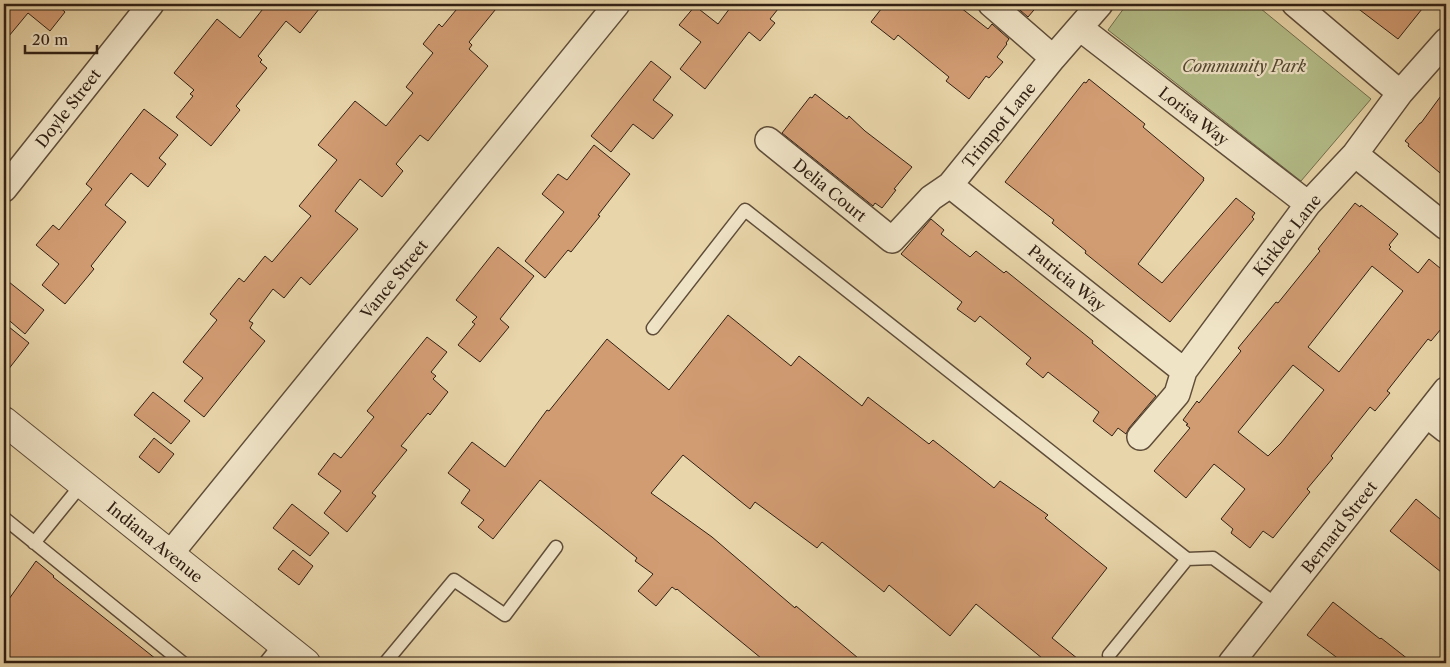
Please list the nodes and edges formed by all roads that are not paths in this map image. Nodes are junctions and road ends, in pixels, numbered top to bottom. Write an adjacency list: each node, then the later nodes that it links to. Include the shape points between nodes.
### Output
1 (151, 4): 13 (street, Doyle Street)
2 (617, 4): 27 (street, Vance Street)
3 (991, 4): 8 (street)
4 (1100, 4): 6 (street, Trimpot Lane)
5 (1295, 4): 9 (street)
6 (1080, 28): 8 (street, Trimpot Lane); 14 (street, Lorisa Way)
7 (1446, 41): 9 (street, Kirklee Lane)
8 (1053, 58): 12 (street, Trimpot Lane)
9 (1400, 93): 11 (street, Kirklee Lane)
10 (768, 140): 16 (street, Delia Court)
11 (1355, 154): 14 (street, Kirklee Lane); 15 (street)
12 (950, 184): 16 (street, Trimpot Lane, via 930,198); 18 (street, Patricia Way)
13 (4, 189)
14 (1308, 204): 18 (street, Kirklee Lane)
15 (1446, 227)
16 (892, 240)
17 (653, 328): 28 (lane, via 745,210)
18 (1184, 371): 22 (street, Kirklee Lane, via 1177,394)
19 (1446, 390): 21 (street, Bernard Street)
20 (4, 420): 23 (street, Indiana Avenue)
21 (1437, 422): 29 (street, Bernard Street)
22 (1140, 437)
23 (82, 484): 25 (lane); 27 (street, Indiana Avenue)
24 (4, 518): 25 (lane)
25 (34, 543): 32 (lane)
26 (556, 547): 34 (lane, via 505,616 454,580)
27 (170, 554): 30 (street, Indiana Avenue)
28 (1187, 559): 29 (lane, via 1213,558); 31 (lane)
29 (1277, 606): 35 (street, Bernard Street)
30 (273, 653): 33 (street, Indiana Avenue)
31 (1110, 655)
32 (182, 663)
33 (306, 663)
34 (385, 663)
35 (1233, 663)

